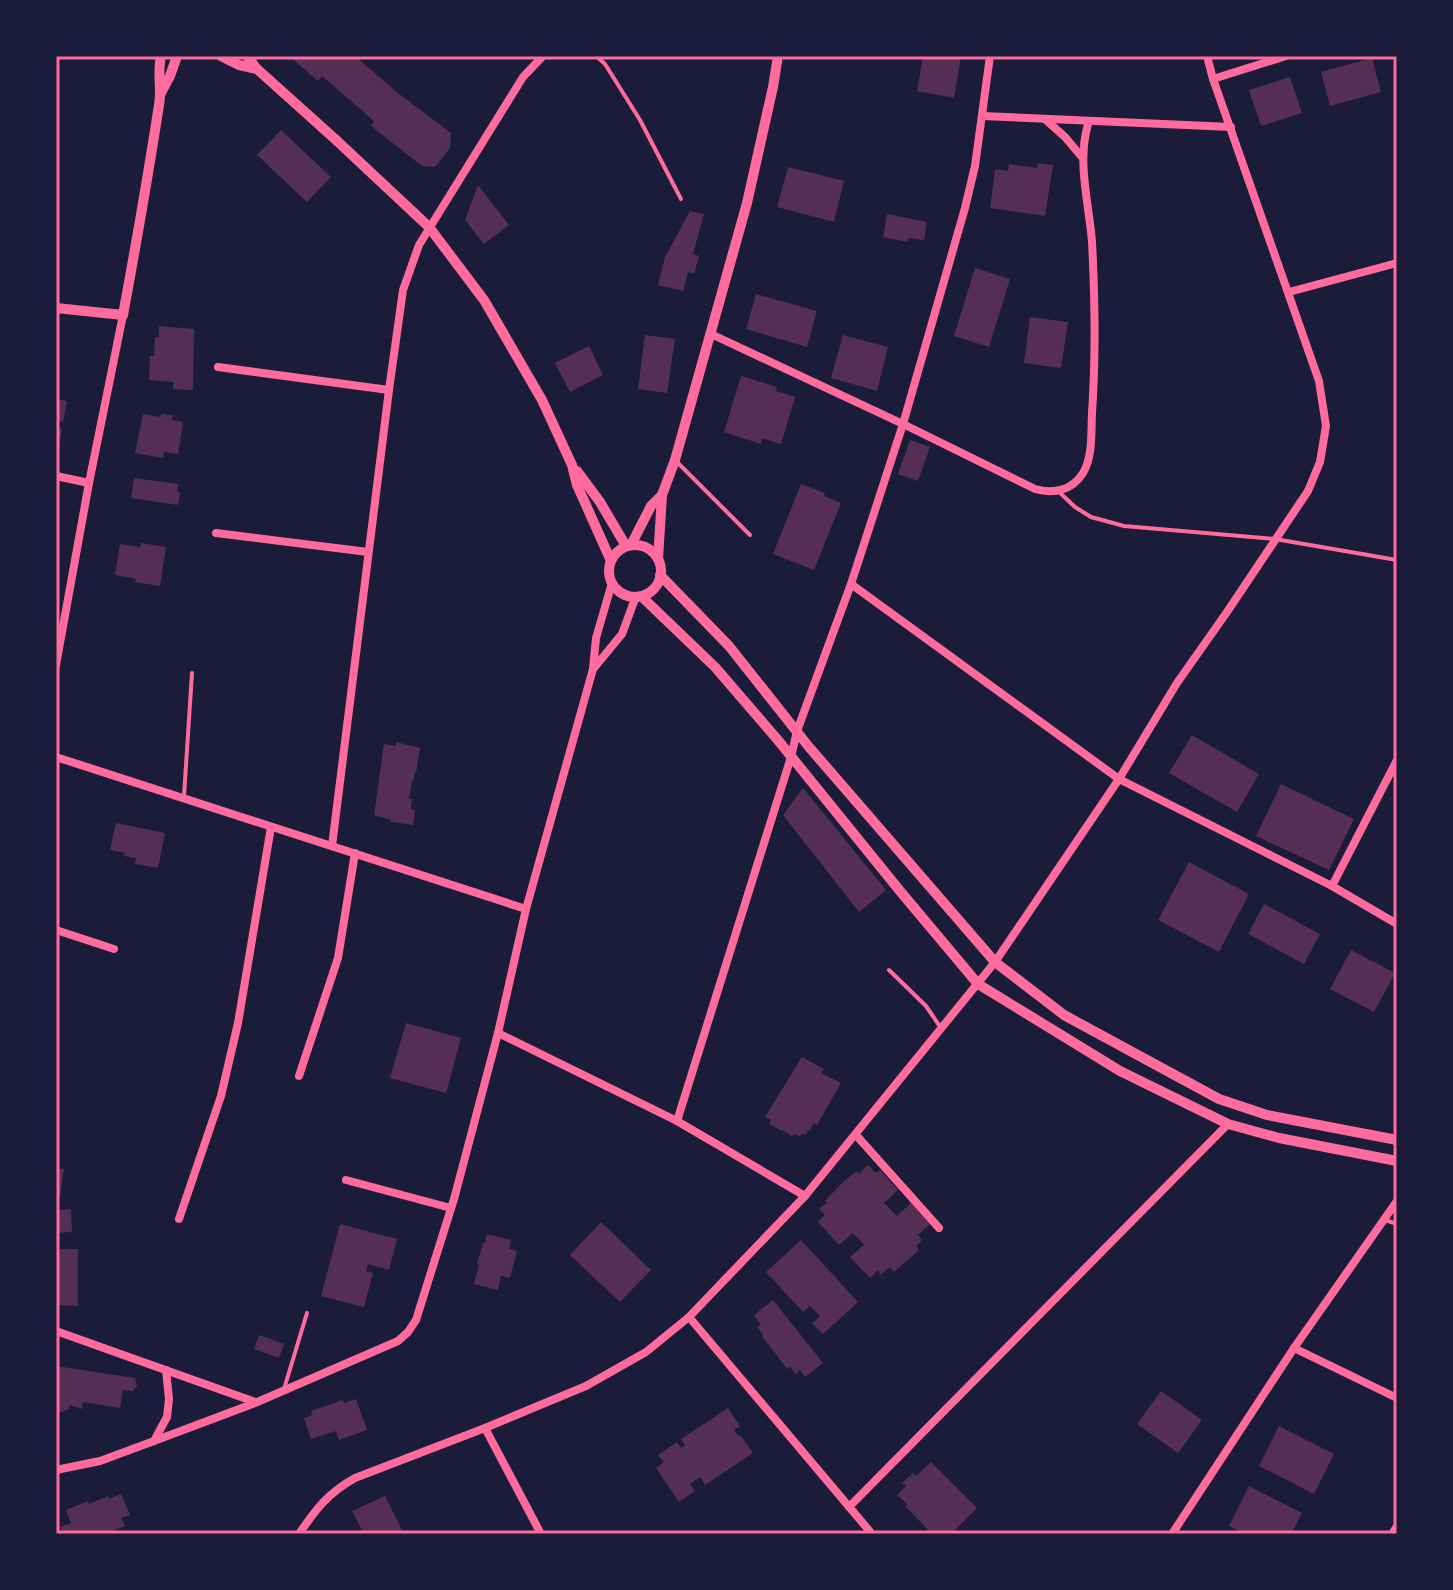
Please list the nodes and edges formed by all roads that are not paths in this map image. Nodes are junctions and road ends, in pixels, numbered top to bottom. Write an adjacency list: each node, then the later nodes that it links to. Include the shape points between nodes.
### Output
1 (161, 56): 13 (street)
2 (177, 56): 13 (street)
3 (221, 56): 11 (street)
4 (247, 56): 11 (street)
5 (543, 56): 20 (street, via 523,77)
6 (596, 56): 19 (lane, via 640,120)
7 (778, 56): 25 (street, via 747,203)
8 (990, 56): 14 (street)
9 (1207, 56): 12 (street)
10 (1286, 56): 12 (street)
11 (257, 69): 20 (street)
12 (1213, 79): 17 (street)
13 (161, 93): 24 (street)
14 (982, 116): 15 (street); 28 (street, via 965,208)
15 (1044, 119): 16 (street); 18 (street)
16 (1089, 121): 17 (street); 18 (street)
17 (1231, 127): 22 (street)
18 (1082, 156): 33 (street, via 1094,277 1091,429 1083,474)
19 (681, 199)
20 (429, 227): 27 (street, via 403,290); 30 (street, via 514,349)
21 (1397, 263): 22 (street)
22 (1289, 292): 37 (street, via 1319,381 1326,426 1308,491)
23 (56, 308): 24 (street)
24 (123, 315): 32 (street)
25 (711, 334): 28 (street); 29 (street)
26 (218, 367): 27 (street)
27 (389, 390): 39 (street)
28 (903, 424): 33 (street, via 1035,489); 45 (street)
29 (675, 460): 34 (street); 36 (lane)
30 (572, 465): 38 (street); 42 (street)
31 (56, 476): 32 (street)
32 (89, 483): 47 (street)
33 (1058, 491): 37 (lane, via 1091,517 1124,526)
34 (662, 495): 38 (street); 40 (street)
35 (216, 533): 39 (street)
36 (750, 535)
37 (1275, 539): 41 (lane); 54 (street)
38 (628, 546): 40 (street, via 646,547); 42 (street)
39 (368, 552): 57 (street)
40 (658, 559): 43 (street)
41 (1397, 560)
42 (611, 561): 44 (street)
43 (660, 575): 46 (street, via 654,588); 50 (street, via 729,646)
44 (612, 583): 46 (street, via 618,591); 48 (street)
45 (851, 584): 50 (street); 54 (street)
46 (638, 596): 48 (street, via 622,634); 52 (street, via 715,667)
47 (56, 665)
48 (593, 669): 60 (street)
49 (192, 673): 55 (lane)
50 (797, 731): 52 (street); 64 (street)
51 (56, 757): 55 (street)
52 (791, 757): 66 (street); 70 (street)
53 (1397, 760): 59 (street)
54 (1119, 779): 59 (street); 64 (street)
55 (184, 799): 56 (street)
56 (271, 827): 57 (street); 79 (street, via 221,1096)
57 (332, 846): 58 (street)
58 (355, 853): 60 (street); 69 (street, via 338,958)
59 (1332, 886): 61 (street)
60 (526, 909): 68 (street)
61 (1397, 924)
62 (56, 930): 63 (street)
63 (114, 949)
64 (995, 962): 66 (street); 73 (street, via 1064,1015 1219,1099 1276,1117)
65 (889, 970): 67 (lane)
66 (978, 984): 67 (street); 71 (street, via 1120,1071)
67 (941, 1028): 72 (street)
68 (498, 1033): 70 (street); 78 (street)
69 (299, 1076)
70 (677, 1121): 76 (street)
71 (1228, 1124): 74 (street); 94 (street)
72 (856, 1135): 76 (street); 82 (street)
73 (1397, 1140)
74 (1397, 1161)
75 (346, 1180): 78 (street)
76 (805, 1196): 84 (street)
77 (1397, 1201): 80 (street)
78 (451, 1208): 88 (street, via 408,1332 384,1348)
79 (179, 1219)
80 (1385, 1220): 81 (lane); 86 (street)
81 (1397, 1224)
82 (939, 1228)
83 (307, 1313): 88 (lane)
84 (689, 1317): 91 (street, via 604,1377); 94 (street)
85 (56, 1331): 87 (street)
86 (1294, 1348): 89 (street); 99 (street)
87 (166, 1370): 90 (street); 92 (street, via 167,1417)
88 (284, 1389): 90 (street)
89 (1397, 1398)
90 (255, 1403): 92 (street)
91 (485, 1428): 96 (street, via 347,1482 319,1506); 97 (street)
92 (154, 1441): 93 (street)
93 (56, 1470)
94 (849, 1507): 98 (street)
95 (1397, 1526): 100 (street)
96 (301, 1533)
97 (541, 1534)
98 (872, 1534)
99 (1172, 1534)
100 (1392, 1534)

